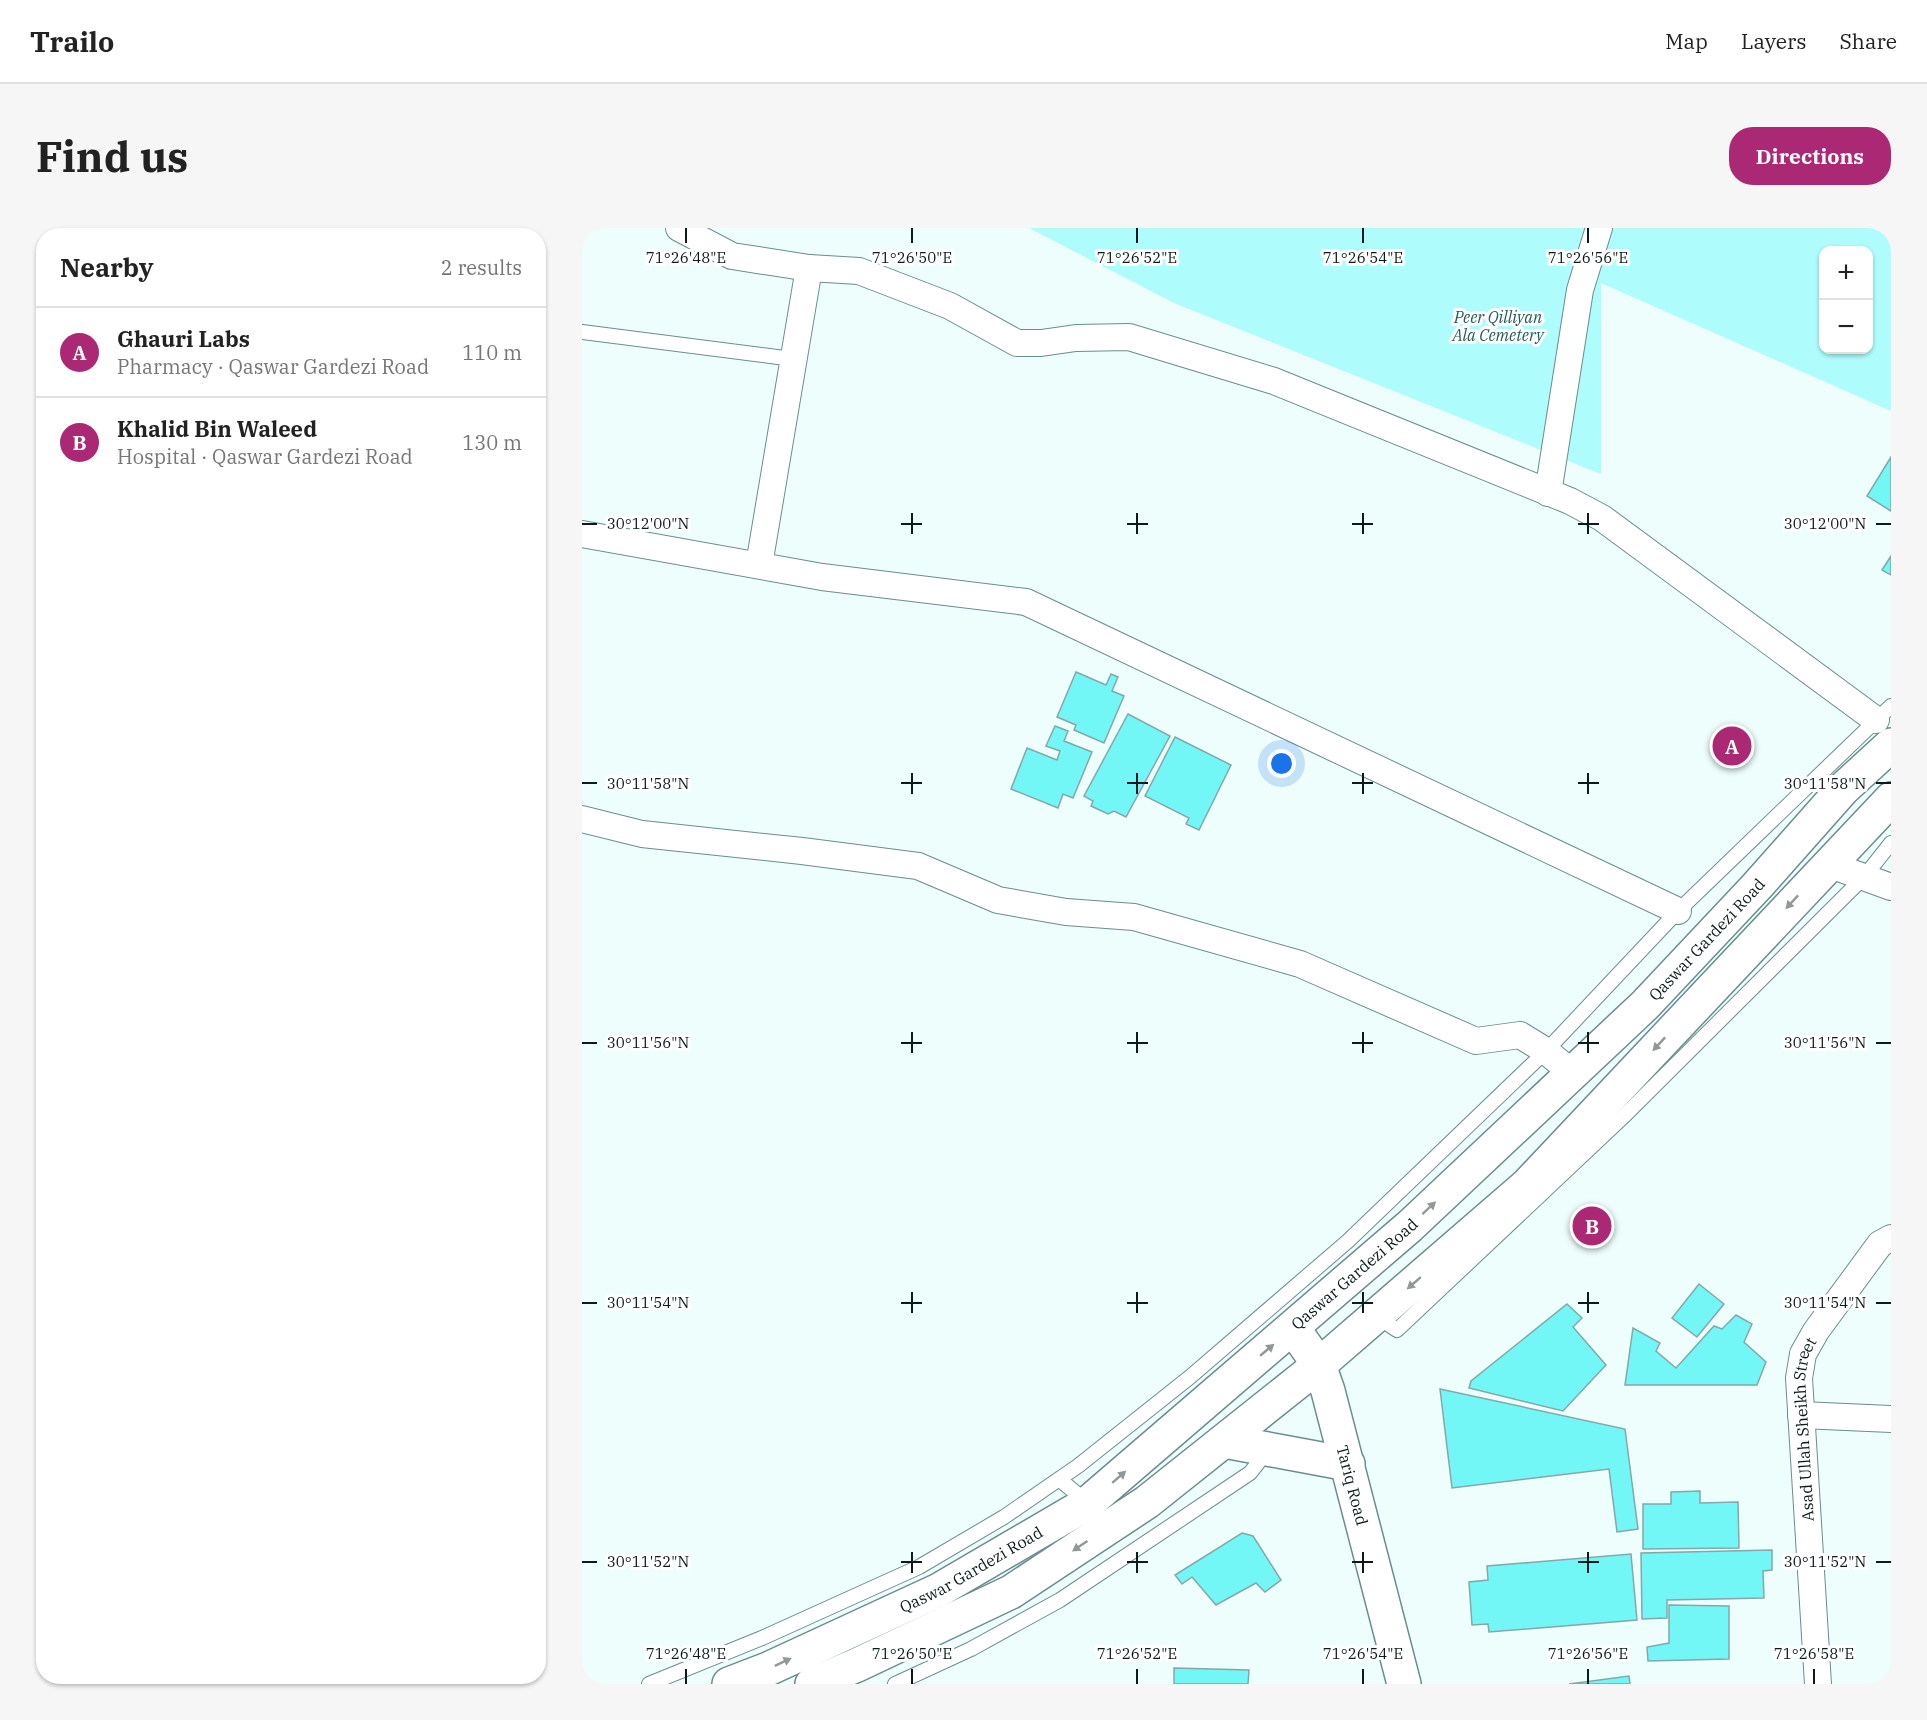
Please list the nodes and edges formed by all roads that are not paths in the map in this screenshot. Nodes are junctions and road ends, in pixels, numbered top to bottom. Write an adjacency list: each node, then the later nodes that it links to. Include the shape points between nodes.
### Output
1 (679, 228): 3 (street, via 732,256)
2 (1599, 228): 6 (street, via 1580,290)
3 (808, 268): 5 (street); 6 (street, via 859,272 950,306 1017,344 1129,337 1263,377)
4 (582, 332): 5 (lane)
5 (793, 359): 8 (street)
6 (1548, 492): 9 (street, via 1602,518)
7 (582, 534): 8 (street)
8 (759, 565): 16 (street, via 822,577 1026,602)
9 (1879, 733): 16 (lane); 18 (main road, Qaswar Gardezi Road, via 1843,789 1758,886 1645,1005)
10 (1891, 799): 13 (main road)
11 (582, 819): 17 (street, via 642,834 918,866 998,900 1066,912 1134,917 1300,964 1476,1041 1520,1035)
12 (1891, 843): 14 (lane)
13 (1828, 864): 14 (street); 20 (main road, one-way to 20, via 1527,1185)
14 (1864, 877): 15 (street); 20 (lane, via 1623,1117 1397,1330)
15 (1891, 887)
16 (1677, 911): 17 (lane)
17 (1546, 1051): 18 (street); 28 (lane, via 1348,1241 1191,1377)
18 (1572, 1073): 21 (main road, Qaswar Gardezi Road, one-way to 18, via 1410,1226)
19 (1891, 1238): 23 (street, Asad Ullah Sheikh Street, via 1880,1244 1815,1331 1803,1354 1799,1378)
20 (1376, 1316): 22 (main road)
21 (1293, 1328): 22 (main road, Tariq Road); 29 (main road, Qaswar Gardezi Road, one-way to 21)
22 (1319, 1365): 25 (main road); 27 (main road, Tariq Road)
23 (1801, 1415): 24 (street); 35 (street, Asad Ullah Sheikh Street)
24 (1891, 1419)
25 (1224, 1441): 26 (main road); 32 (main road, one-way to 32, via 1148,1502 1011,1592)
26 (1260, 1448): 27 (main road); 33 (lane, via 1258,1463 1250,1473 1060,1600 971,1649)
27 (1348, 1464): 34 (main road, Tariq Road)
28 (1059, 1479): 29 (lane); 30 (lane, via 919,1567)
29 (1088, 1503): 31 (main road, Qaswar Gardezi Road, one-way to 29, via 939,1590)
30 (649, 1684)
31 (729, 1684)
32 (812, 1684)
33 (896, 1684)
34 (1404, 1684)
35 (1818, 1684)

